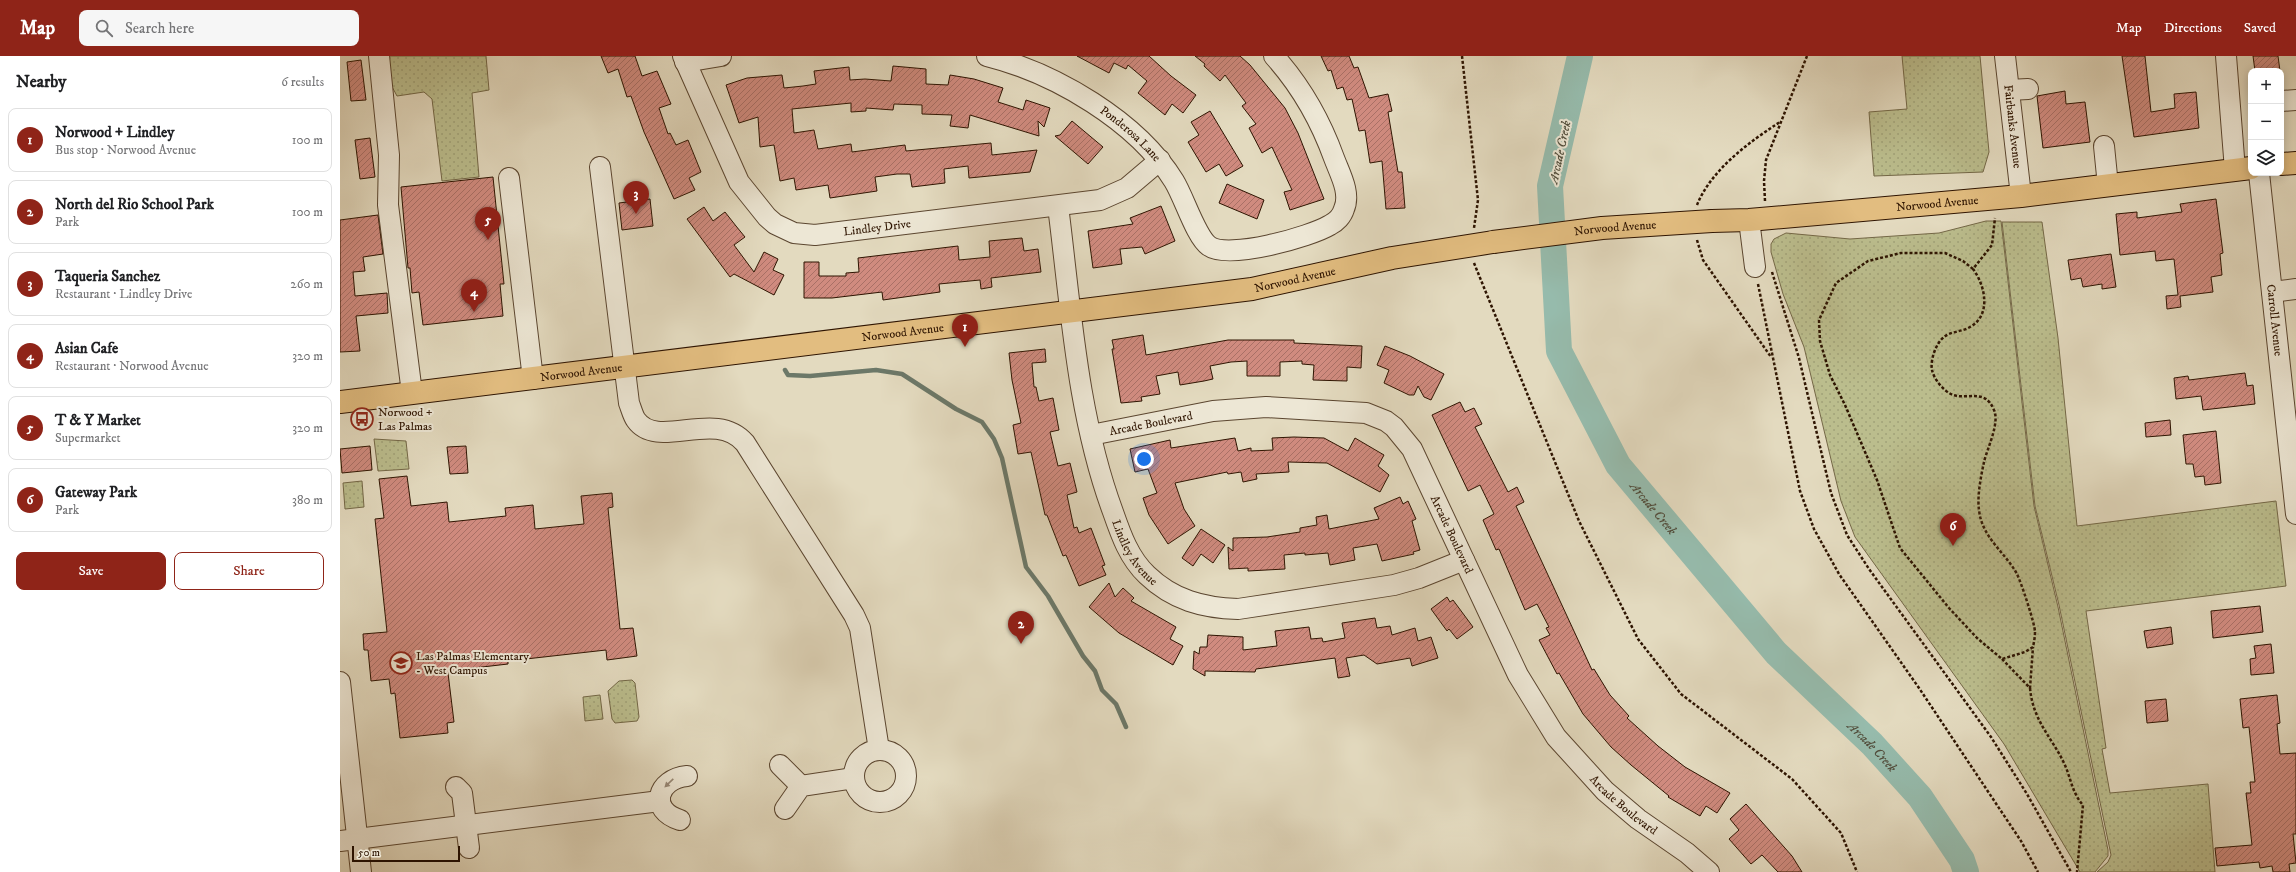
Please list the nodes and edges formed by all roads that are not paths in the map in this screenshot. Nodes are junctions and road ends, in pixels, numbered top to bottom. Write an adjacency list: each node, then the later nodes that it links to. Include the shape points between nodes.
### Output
1 (379, 56): 28 (street, via 389,156 388,205)
2 (721, 56): 7 (street)
3 (987, 56): 11 (street, Ponderosa Lane, via 1040,75 1094,104 1128,128)
4 (1274, 56): 11 (street, Ponderosa Lane, via 1302,95 1332,153 1346,190 1345,206 1341,216 1325,228 1266,246 1232,252 1219,251 1202,240 1185,199)
5 (2005, 56): 19 (street, Fairbanks Avenue, via 2018,90)
6 (2226, 56): 15 (street)
7 (684, 59): 20 (street, Lindley Drive, via 739,182 768,217 794,233 815,235)
8 (2296, 100): 9 (street)
9 (2284, 101)
10 (2104, 146): 18 (street)
11 (1160, 160): 20 (street, Lindley Drive, via 1119,193 1100,200)
12 (2296, 162): 13 (main road)
13 (2284, 164)
14 (600, 167): 26 (street)
15 (2243, 169): 18 (main road, Norwood Avenue)
16 (2259, 176): 24 (street, Carroll Avenue)
17 (509, 178): 27 (street)
18 (2108, 186): 19 (main road, Norwood Avenue)
19 (2021, 196): 21 (main road, Norwood Avenue)
20 (1058, 206): 25 (street, Lindley Avenue)
21 (1758, 219): 22 (street); 25 (main road, Norwood Avenue, bridge, via 1602,228 1483,243 1392,258 1252,289)
22 (1763, 266)
23 (2296, 289): 24 (street)
24 (2272, 292): 31 (street, Carroll Avenue)
25 (1071, 313): 26 (main road, Norwood Avenue); 30 (street, Lindley Avenue)
26 (625, 367): 27 (main road, Norwood Avenue); 34 (street, via 629,403 636,421 650,431 720,428 737,434 745,443 860,628)
27 (533, 379): 28 (main road, Norwood Avenue)
28 (412, 393): 29 (main road, Norwood Avenue)
29 (340, 402)
30 (1091, 435): 32 (street, Arcade Boulevard, via 1239,408 1356,412 1376,416 1394,427 1412,449); 32 (street, Lindley Avenue, via 1101,480 1123,541 1133,559 1161,588 1198,605 1238,609 1370,590 1419,578)
31 (2296, 514)
32 (1464, 560): 47 (street, Arcade Boulevard, via 1518,675 1556,737 1605,791 1638,819 1688,853)
33 (340, 682): 44 (street)
34 (879, 750): 37 (street, via 869,752 858,761); 37 (street, via 894,755 903,765 905,778 898,794 886,800 873,801 859,791)
35 (780, 765): 38 (street)
36 (687, 776): 40 (street, one-way to 40, via 671,780 662,790)
37 (854, 778): 38 (street)
38 (801, 786): 41 (street)
39 (456, 787): 43 (street, via 462,793)
40 (660, 801): 42 (street, via 662,810 669,817); 43 (street)
41 (785, 809)
42 (680, 820)
43 (465, 825): 44 (street); 45 (street)
44 (349, 840): 46 (street)
45 (469, 848)
46 (361, 872)
47 (1709, 872)

